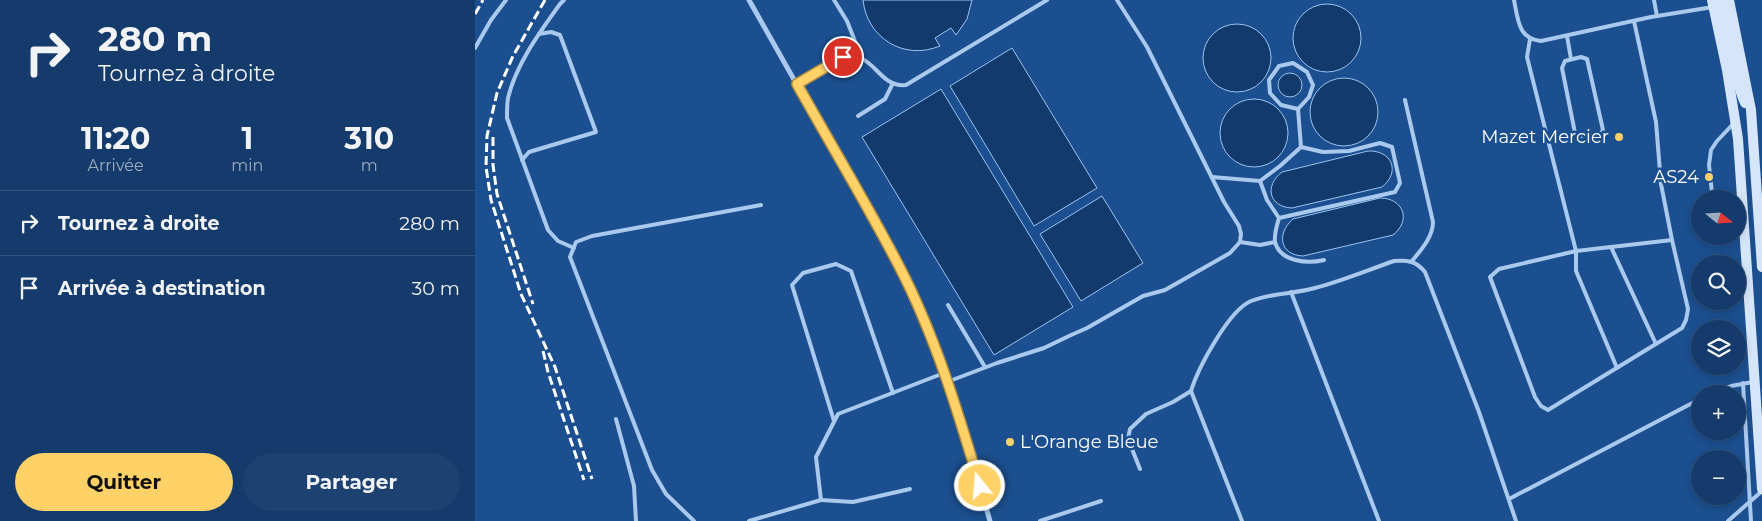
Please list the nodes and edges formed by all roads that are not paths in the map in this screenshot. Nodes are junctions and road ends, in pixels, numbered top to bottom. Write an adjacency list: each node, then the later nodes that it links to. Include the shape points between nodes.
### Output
1 (506, 0): 15 (lane)
2 (564, 0): 12 (lane)
3 (749, 0): 18 (street)
4 (834, 0): 16 (lane, via 847,21)
5 (1046, 0): 19 (lane, via 906,85)
6 (1117, 0): 26 (lane, via 1147,47)
7 (1514, 0): 14 (lane, via 1523,34)
8 (1655, 0): 10 (lane)
9 (1720, 2): 10 (lane); 23 (main road); 41 (main road, via 1740,90 1752,117)
10 (1657, 16): 11 (lane)
11 (1634, 21): 13 (lane); 32 (lane, via 1655,122 1661,184)
12 (539, 34): 25 (lane, via 508,98 507,118); 25 (lane, via 551,32 560,35 596,132 529,152)
13 (1567, 36): 14 (lane, via 1541,41); 17 (lane)
14 (1530, 39): 38 (lane, via 1527,57)
15 (475, 48)
16 (862, 59): 18 (lane, via 843,57); 19 (lane)
17 (1571, 59): 17 (lane, via 1587,59 1603,130 1601,133 1581,136 1575,133 1562,68 1565,61)
18 (797, 84): 47 (street, via 899,267)
19 (892, 84): 22 (lane, via 885,99)
20 (1405, 100): 40 (lane, via 1433,222 1425,246)
21 (1298, 109): 21 (lane, via 1309,97 1313,85 1307,72 1293,63 1279,66 1269,80 1269,93 1281,105); 24 (lane)
22 (858, 116)
23 (1736, 122): 28 (lane, via 1713,146 1709,158); 29 (main road)
24 (1301, 147): 27 (lane); 31 (lane, via 1323,152 1349,151 1380,143 1392,147 1400,183 1395,192)
25 (522, 160): 37 (lane, via 548,230 558,241)
26 (1212, 177): 27 (lane); 33 (lane, via 1239,226)
27 (1260, 181): 31 (lane)
28 (1711, 190)
29 (1742, 190)
30 (761, 205): 37 (lane, via 592,236 576,242)
31 (1279, 218): 34 (lane)
32 (1672, 240): 36 (lane); 44 (lane, via 1688,309 1687,320 1682,328)
33 (1239, 242): 34 (lane); 45 (lane, via 1230,253 1165,290 1143,296 1087,328 1043,348)
34 (1275, 242): 39 (lane, via 1292,259 1311,263)
35 (1746, 245): 48 (main road)
36 (1611, 247): 38 (lane); 44 (lane)
37 (574, 248): 65 (lane, via 570,257 652,470 667,494)
38 (1576, 251): 46 (lane, via 1576,271); 46 (lane, via 1499,269 1490,278 1541,406 1548,410)
39 (1324, 260)
40 (1412, 261): 42 (lane, via 1394,262 1314,288); 60 (lane, via 1425,272)
41 (1762, 267)
42 (1291, 292): 52 (lane, via 1251,301 1239,308 1203,362); 70 (lane)
43 (949, 305): 45 (lane)
44 (1656, 344): 46 (lane)
45 (985, 367): 49 (lane)
46 (1617, 368)
47 (943, 374): 49 (street); 53 (lane)
48 (1755, 381): 50 (lane); 59 (main road)
49 (947, 382): 67 (street)
50 (1743, 383): 51 (lane); 63 (lane)
51 (1735, 385)
52 (1191, 391): 57 (lane, via 1146,414 1130,429 1128,439); 69 (lane)
53 (893, 393): 56 (lane, via 837,414); 56 (lane, via 851,271 836,264 803,273 791,286)
54 (1691, 404): 60 (lane)
55 (616, 419): 64 (lane, via 634,486)
56 (834, 421): 61 (lane, via 816,457)
57 (1140, 469)
58 (910, 489): 61 (lane, via 853,502)
59 (1762, 490): 63 (lane)
60 (1509, 499): 71 (lane)
61 (821, 500): 66 (lane)
62 (1101, 500): 68 (lane)
63 (1750, 501): 72 (lane); 73 (lane)
64 (636, 521)
65 (694, 521)
66 (749, 521)
67 (990, 521)
68 (1040, 521)
69 (1242, 521)
70 (1379, 521)
71 (1516, 521)
72 (1728, 521)
73 (1751, 521)

